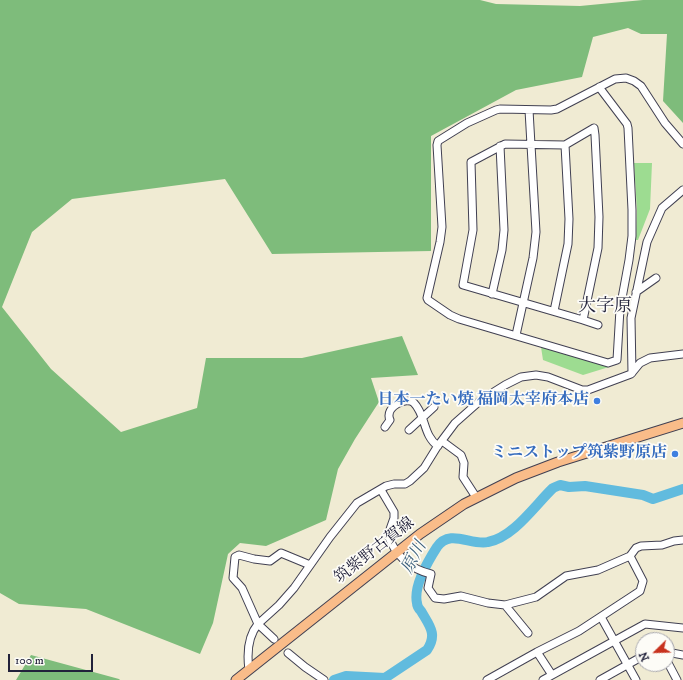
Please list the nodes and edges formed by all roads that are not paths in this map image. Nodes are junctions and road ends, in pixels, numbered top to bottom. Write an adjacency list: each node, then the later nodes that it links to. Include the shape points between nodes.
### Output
1 (599, 86): 2 (street, via 557,109); 4 (street, via 615,79 626,78 634,81 641,86 665,123); 15 (street, via 628,128 632,236 620,309 617,360 608,363)
2 (529, 110): 3 (street); 15 (street, via 496,110 438,141 442,228 427,298 459,319)
3 (532, 144): 5 (street); 6 (street); 11 (street, via 536,232)
4 (683, 144)
5 (565, 145): 12 (street, via 568,244); 13 (street, via 594,128 599,217 598,248)
6 (500, 146): 10 (street, via 504,230); 10 (street, via 471,162 473,230 463,285)
7 (683, 190): 9 (street, via 662,208 647,242)
8 (656, 278): 9 (street)
9 (636, 292): 17 (street, via 631,318)
10 (492, 294): 11 (street)
11 (523, 303): 12 (street); 15 (street)
12 (554, 311): 13 (street)
13 (583, 320): 14 (street)
14 (598, 325)
15 (516, 335)
16 (683, 354): 17 (street, via 650,358 640,363)
17 (632, 373): 23 (street, via 588,390 540,374 521,377 482,400 455,424)
18 (434, 407): 19 (street)
19 (423, 417): 21 (street, via 411,401 403,402 389,412 390,420); 22 (street); 23 (street, via 429,437 433,442)
20 (683, 423): 25 (main road, 筑紫野古賀線, via 558,462)
21 (385, 427)
22 (409, 430)
23 (440, 443): 24 (street, via 424,468 410,481 386,486); 25 (street, via 460,455 464,463 464,476)
24 (381, 490): 27 (street, via 394,512 388,535); 29 (street, via 357,504)
25 (476, 497): 27 (main road, 筑紫野古賀線)
26 (683, 540): 28 (street, via 662,546 641,546)
27 (398, 552): 30 (street, via 406,563 431,574 428,588 435,598 461,596); 41 (main road, 筑紫野古賀線)
28 (630, 556): 30 (street, via 598,570 566,576 536,597); 31 (street, via 643,581 640,591)
29 (310, 564): 32 (street, via 294,588); 32 (street, via 281,553 270,561 239,555 235,557 233,578 242,588)
30 (505, 605): 34 (street)
31 (601, 617): 36 (street); 37 (street)
32 (258, 624): 35 (street); 41 (street, via 251,637)
33 (683, 628): 36 (street, via 645,624)
34 (528, 633)
35 (274, 639)
36 (614, 641): 40 (street); 42 (street)
37 (537, 652): 42 (street); 45 (street)
38 (288, 653): 44 (street)
39 (635, 660): 40 (street)
40 (627, 664): 47 (street); 48 (street)
41 (249, 670): 43 (main road, 筑紫野古賀線)
42 (552, 675): 46 (street)
43 (236, 680)
44 (324, 680)
45 (487, 680)
46 (543, 680)
47 (600, 680)
48 (636, 680)

